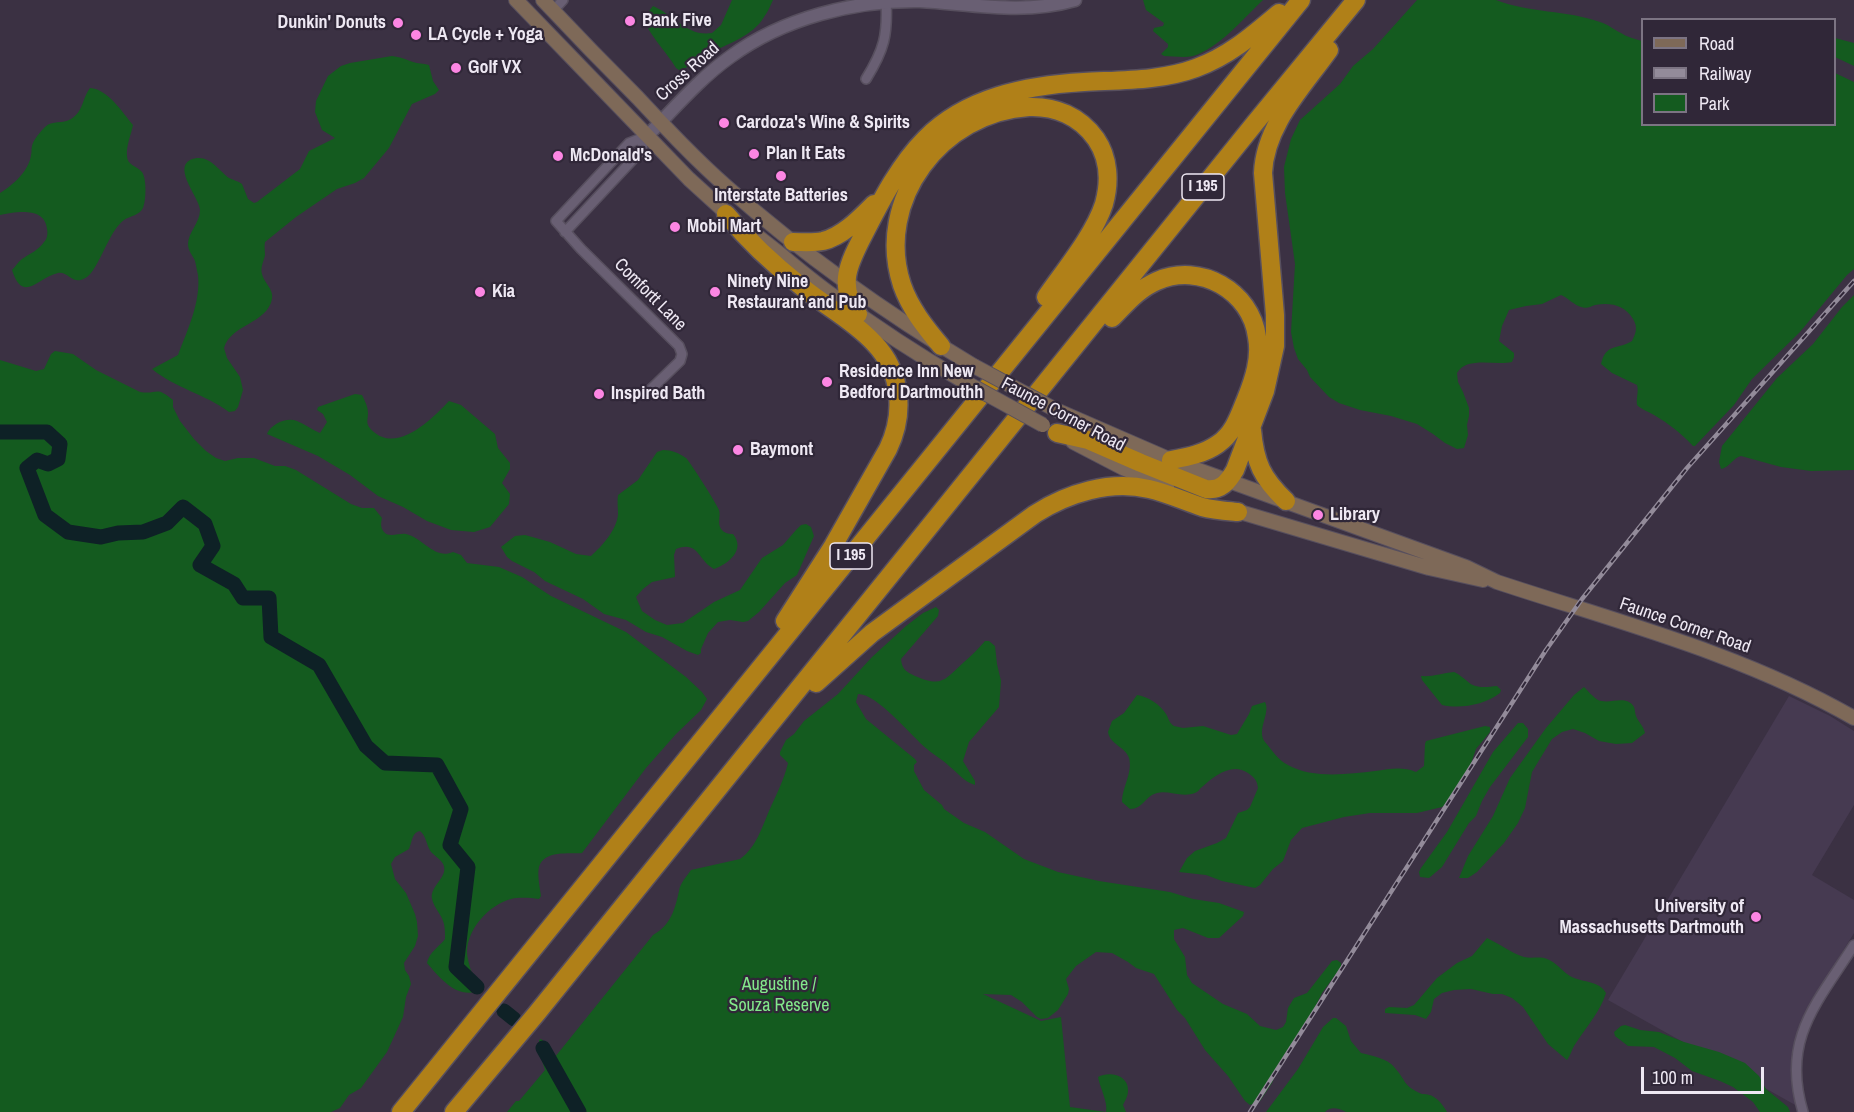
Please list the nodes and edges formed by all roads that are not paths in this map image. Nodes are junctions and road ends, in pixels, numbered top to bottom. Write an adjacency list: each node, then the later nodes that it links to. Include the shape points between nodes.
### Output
1 (516, 0): 13 (main road, Faunce Corner Road)
2 (543, 0): 10 (main road, Faunce Corner Road)
3 (563, 0): 10 (street)
4 (1073, 0): 9 (street, Cross Road, via 1007,9)
5 (1294, 0): 14 (highway, via 1240,45 1191,69 1153,78 1036,87 967,109 924,139)
6 (1301, 0): 21 (highway, I 195)
7 (1356, 0): 22 (highway, I 195)
8 (1364, 0): 24 (highway, via 1281,116 1266,152 1263,173 1275,346 1265,391)
9 (886, 1): 11 (street, via 883,46); 12 (street, Cross Road, via 810,17 756,41 721,64)
10 (553, 11): 12 (main road, Faunce Corner Road)
11 (866, 79)
12 (660, 122): 13 (street, Cross Road); 17 (main road, Faunce Corner Road, via 728,188)
13 (647, 136): 15 (main road, Faunce Corner Road); 16 (street, via 639,153); 16 (street, Comfortt Lane, via 629,143 556,221)
14 (888, 189): 17 (highway, via 855,223 832,238); 18 (highway, via 859,245)
15 (726, 214): 19 (main road, Faunce Corner Road); 33 (highway, via 778,268 876,344 893,372 899,399 893,439 833,546)
16 (564, 232): 23 (street, Comfortt Lane, via 681,350 678,364)
17 (794, 242): 18 (main road, Faunce Corner Road)
18 (846, 282): 19 (highway, via 847,295); 20 (main road, Faunce Corner Road)
19 (858, 314): 25 (main road, Faunce Corner Road, bridge, via 912,351)
20 (941, 346): 21 (highway, via 915,312 897,264 897,229 912,183 938,147 981,117 1022,108 1062,111 1084,125 1101,147 1108,175 1106,196 1091,231 1028,322); 26 (main road, Faunce Corner Road, bridge, via 1056,410)
21 (1003, 367): 33 (highway, I 195)
22 (1052, 375): 26 (highway, via 1151,284 1187,275 1203,277 1227,288 1247,308 1255,325 1258,356 1251,384 1238,419 1225,438 1202,452); 35 (highway, I 195)
23 (646, 394)
24 (1251, 428): 27 (highway); 28 (highway, via 1260,469)
25 (1050, 429): 27 (highway, via 1088,440 1206,489 1216,489); 29 (main road, Faunce Corner Road, via 1152,481)
26 (1171, 460): 27 (main road, Faunce Corner Road)
27 (1227, 482): 28 (main road, Faunce Corner Road)
28 (1286, 501): 30 (main road, Faunce Corner Road)
29 (1238, 512): 31 (main road, Faunce Corner Road); 35 (highway, via 1204,508 1130,486 1083,491 1053,503 872,633)
30 (1387, 538): 31 (main road); 32 (main road, Faunce Corner Road)
31 (1384, 555): 32 (main road, Faunce Corner Road)
32 (1497, 582): 34 (main road, Faunce Corner Road, via 1741,663)
33 (742, 692): 37 (highway, I 195)
34 (1854, 718)
35 (767, 729): 38 (highway, I 195)
36 (1854, 945): 39 (street, via 1814,1006 1801,1036 1796,1074)
37 (401, 1112)
38 (454, 1112)
39 (1803, 1112)

